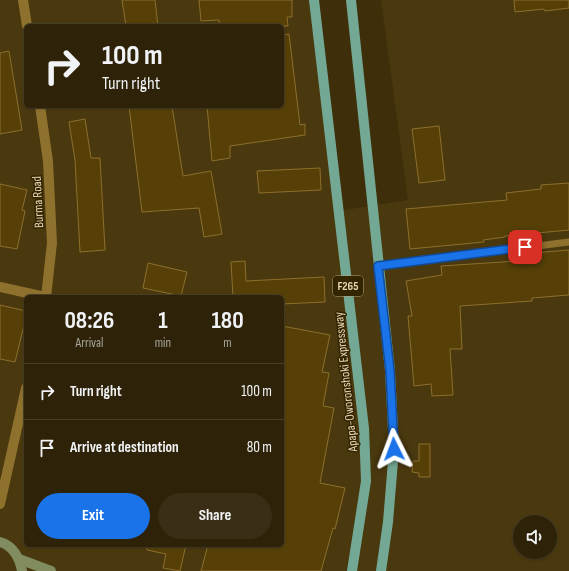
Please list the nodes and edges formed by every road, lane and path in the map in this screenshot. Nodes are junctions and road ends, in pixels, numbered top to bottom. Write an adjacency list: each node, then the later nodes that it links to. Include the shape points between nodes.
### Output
1 (23, 0): 4 (street)
2 (314, 0): 17 (main road, Apapa-Oworonshoki Expressway / F265, via 364,428 366,481)
3 (351, 0): 7 (main road, F265)
4 (27, 24)
5 (40, 108): 10 (street, Burma Road, via 48,161 52,243)
6 (569, 242): 7 (lane)
7 (378, 266): 18 (main road, F265, via 390,371 394,449)
8 (0, 287): 9 (street)
9 (37, 295)
10 (46, 295)
11 (24, 397): 12 (street)
12 (0, 504)
13 (0, 542): 14 (main road, via 13,550)
14 (19, 559): 15 (main road); 16 (main road)
15 (22, 571)
16 (51, 571)
17 (352, 571)
18 (381, 571)

